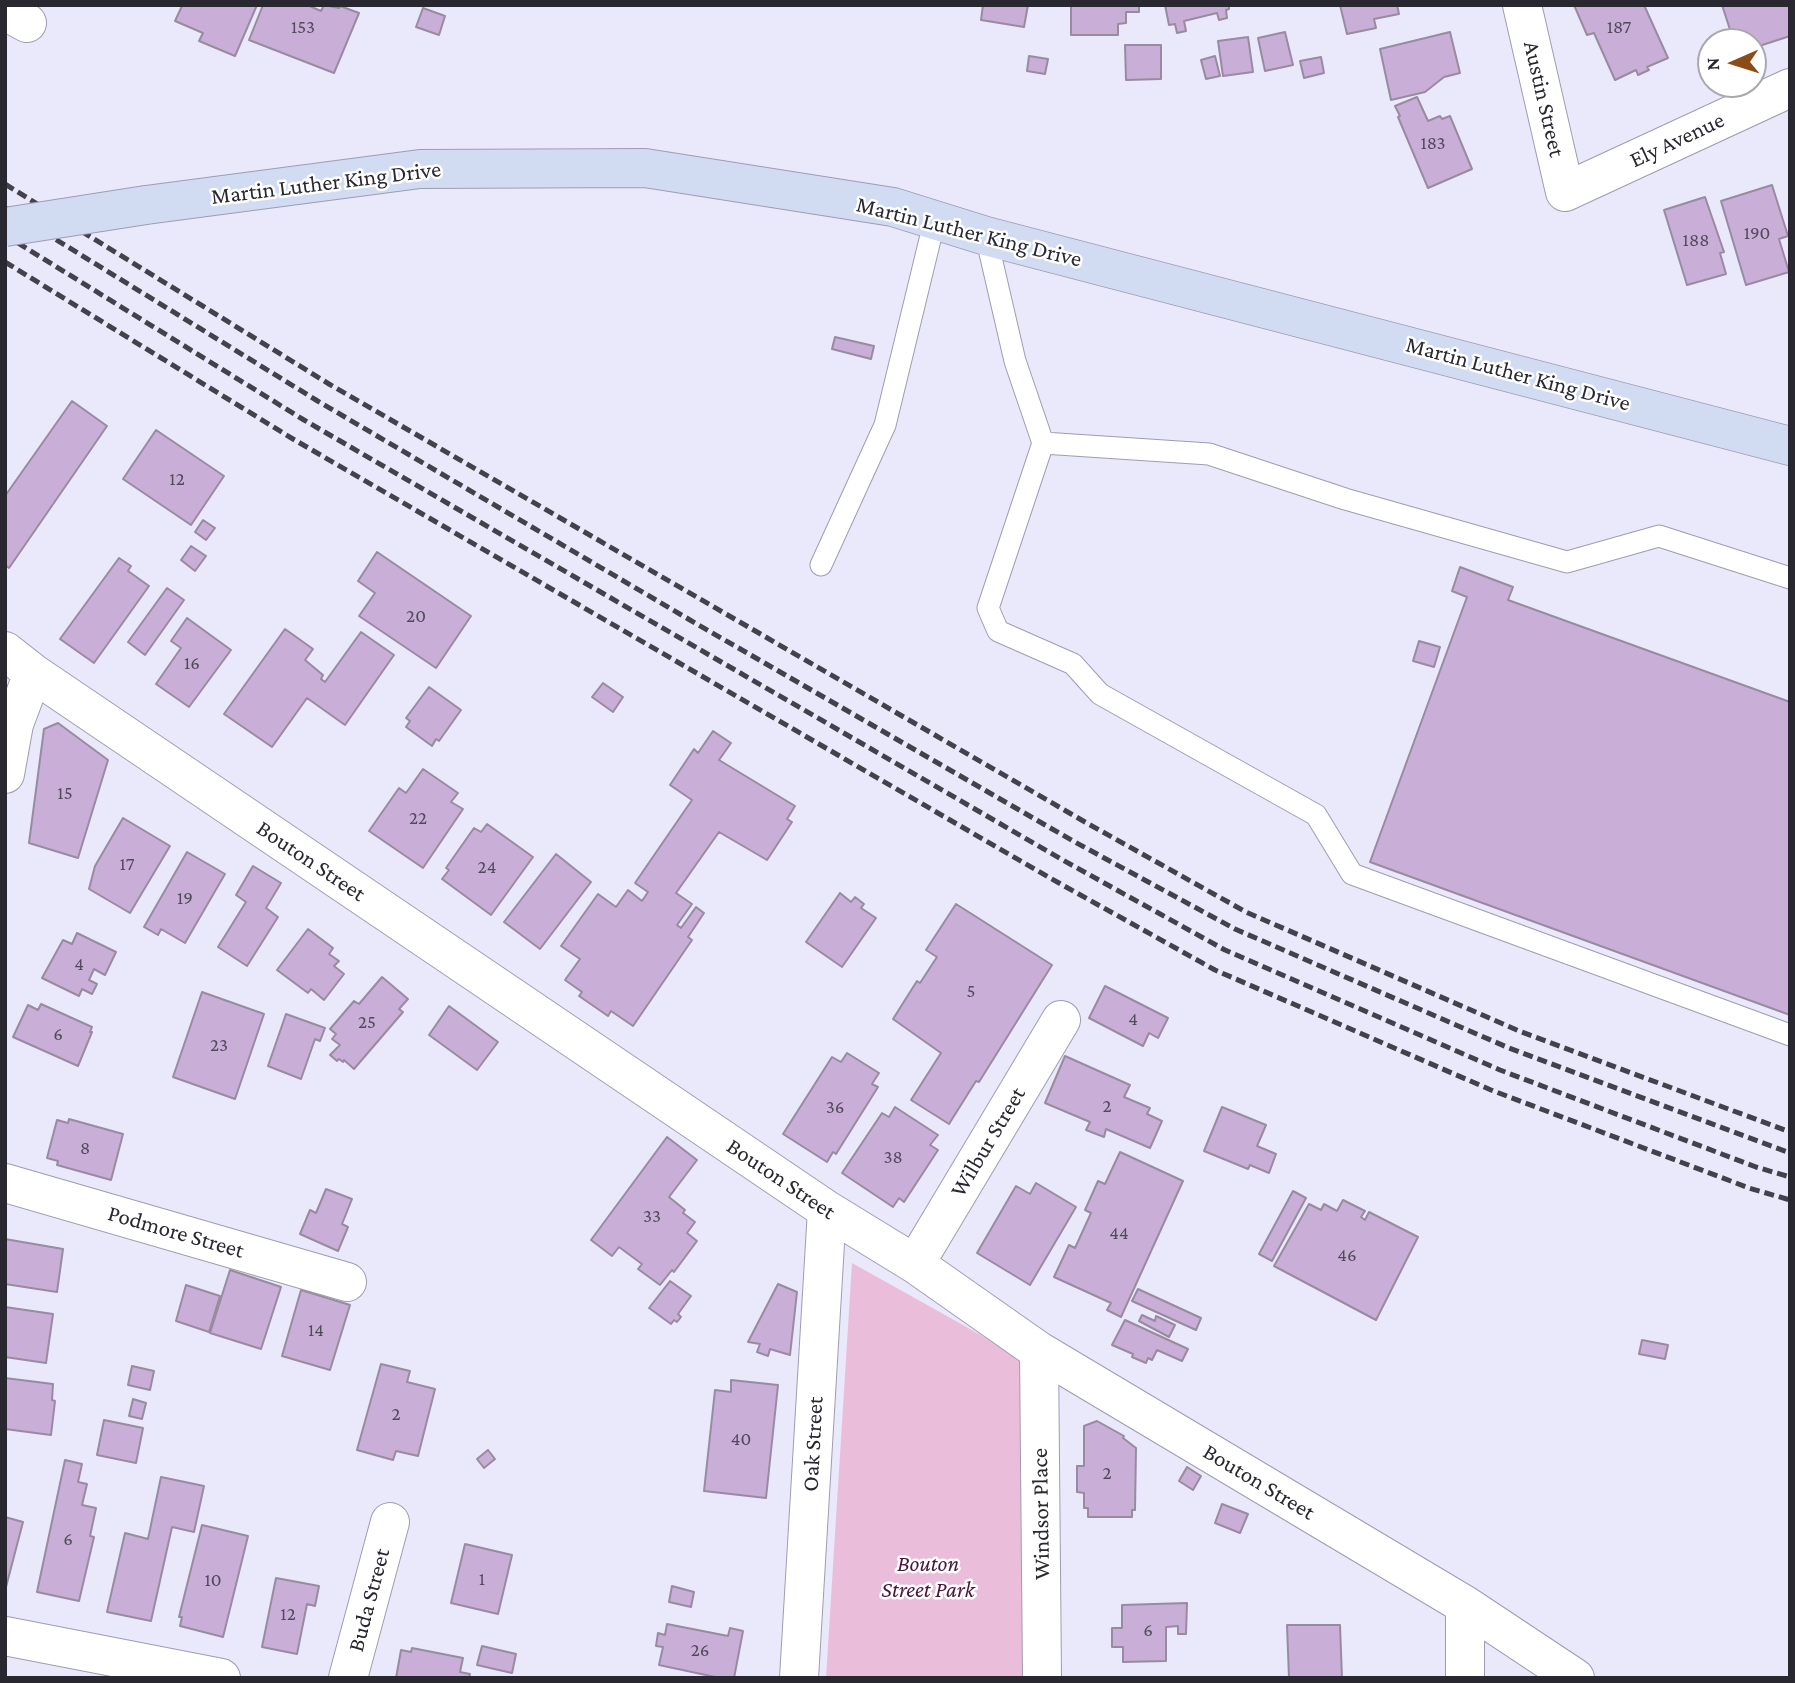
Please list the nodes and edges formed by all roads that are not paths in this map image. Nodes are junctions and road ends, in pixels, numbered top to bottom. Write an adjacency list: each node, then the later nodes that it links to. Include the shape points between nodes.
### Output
1 (1522, 5): 3 (street, Austin Street)
2 (1790, 88): 3 (street, Ely Avenue)
3 (1565, 192)
4 (935, 219): 5 (main road, Martin Luther King Drive, bridge, via 893,207 645,168 420,169); 6 (main road, Martin Luther King Drive); 9 (lane, via 885,425)
5 (5, 227)
6 (986, 236): 7 (lane, via 1015,361); 8 (main road, Martin Luther King Drive)
7 (1043, 443): 10 (lane, via 1209,454 1345,499 1567,562 1659,536); 14 (lane, via 988,608 998,631 1073,664 1100,694 1316,815 1352,874)
8 (1790, 446)
9 (821, 565)
10 (1790, 578)
11 (19, 662): 12 (street); 16 (street, Bouton Street)
12 (5, 774)
13 (1061, 1020): 17 (street, Wilbur Street)
14 (1790, 1035)
15 (5, 1183): 18 (street, Podmore Street)
16 (827, 1210): 17 (street, Bouton Street); 25 (street, Oak Street)
17 (915, 1265): 19 (street, Bouton Street)
18 (347, 1282)
19 (1039, 1351): 21 (street, Bouton Street); 26 (street, Windsor Place)
20 (390, 1522): 24 (street, Buda Street)
21 (1465, 1605): 27 (street); 28 (street, Bouton Street)
22 (5, 1636): 23 (street)
23 (221, 1678)
24 (348, 1678)
25 (799, 1678)
26 (1042, 1678)
27 (1465, 1678)
28 (1575, 1678)

